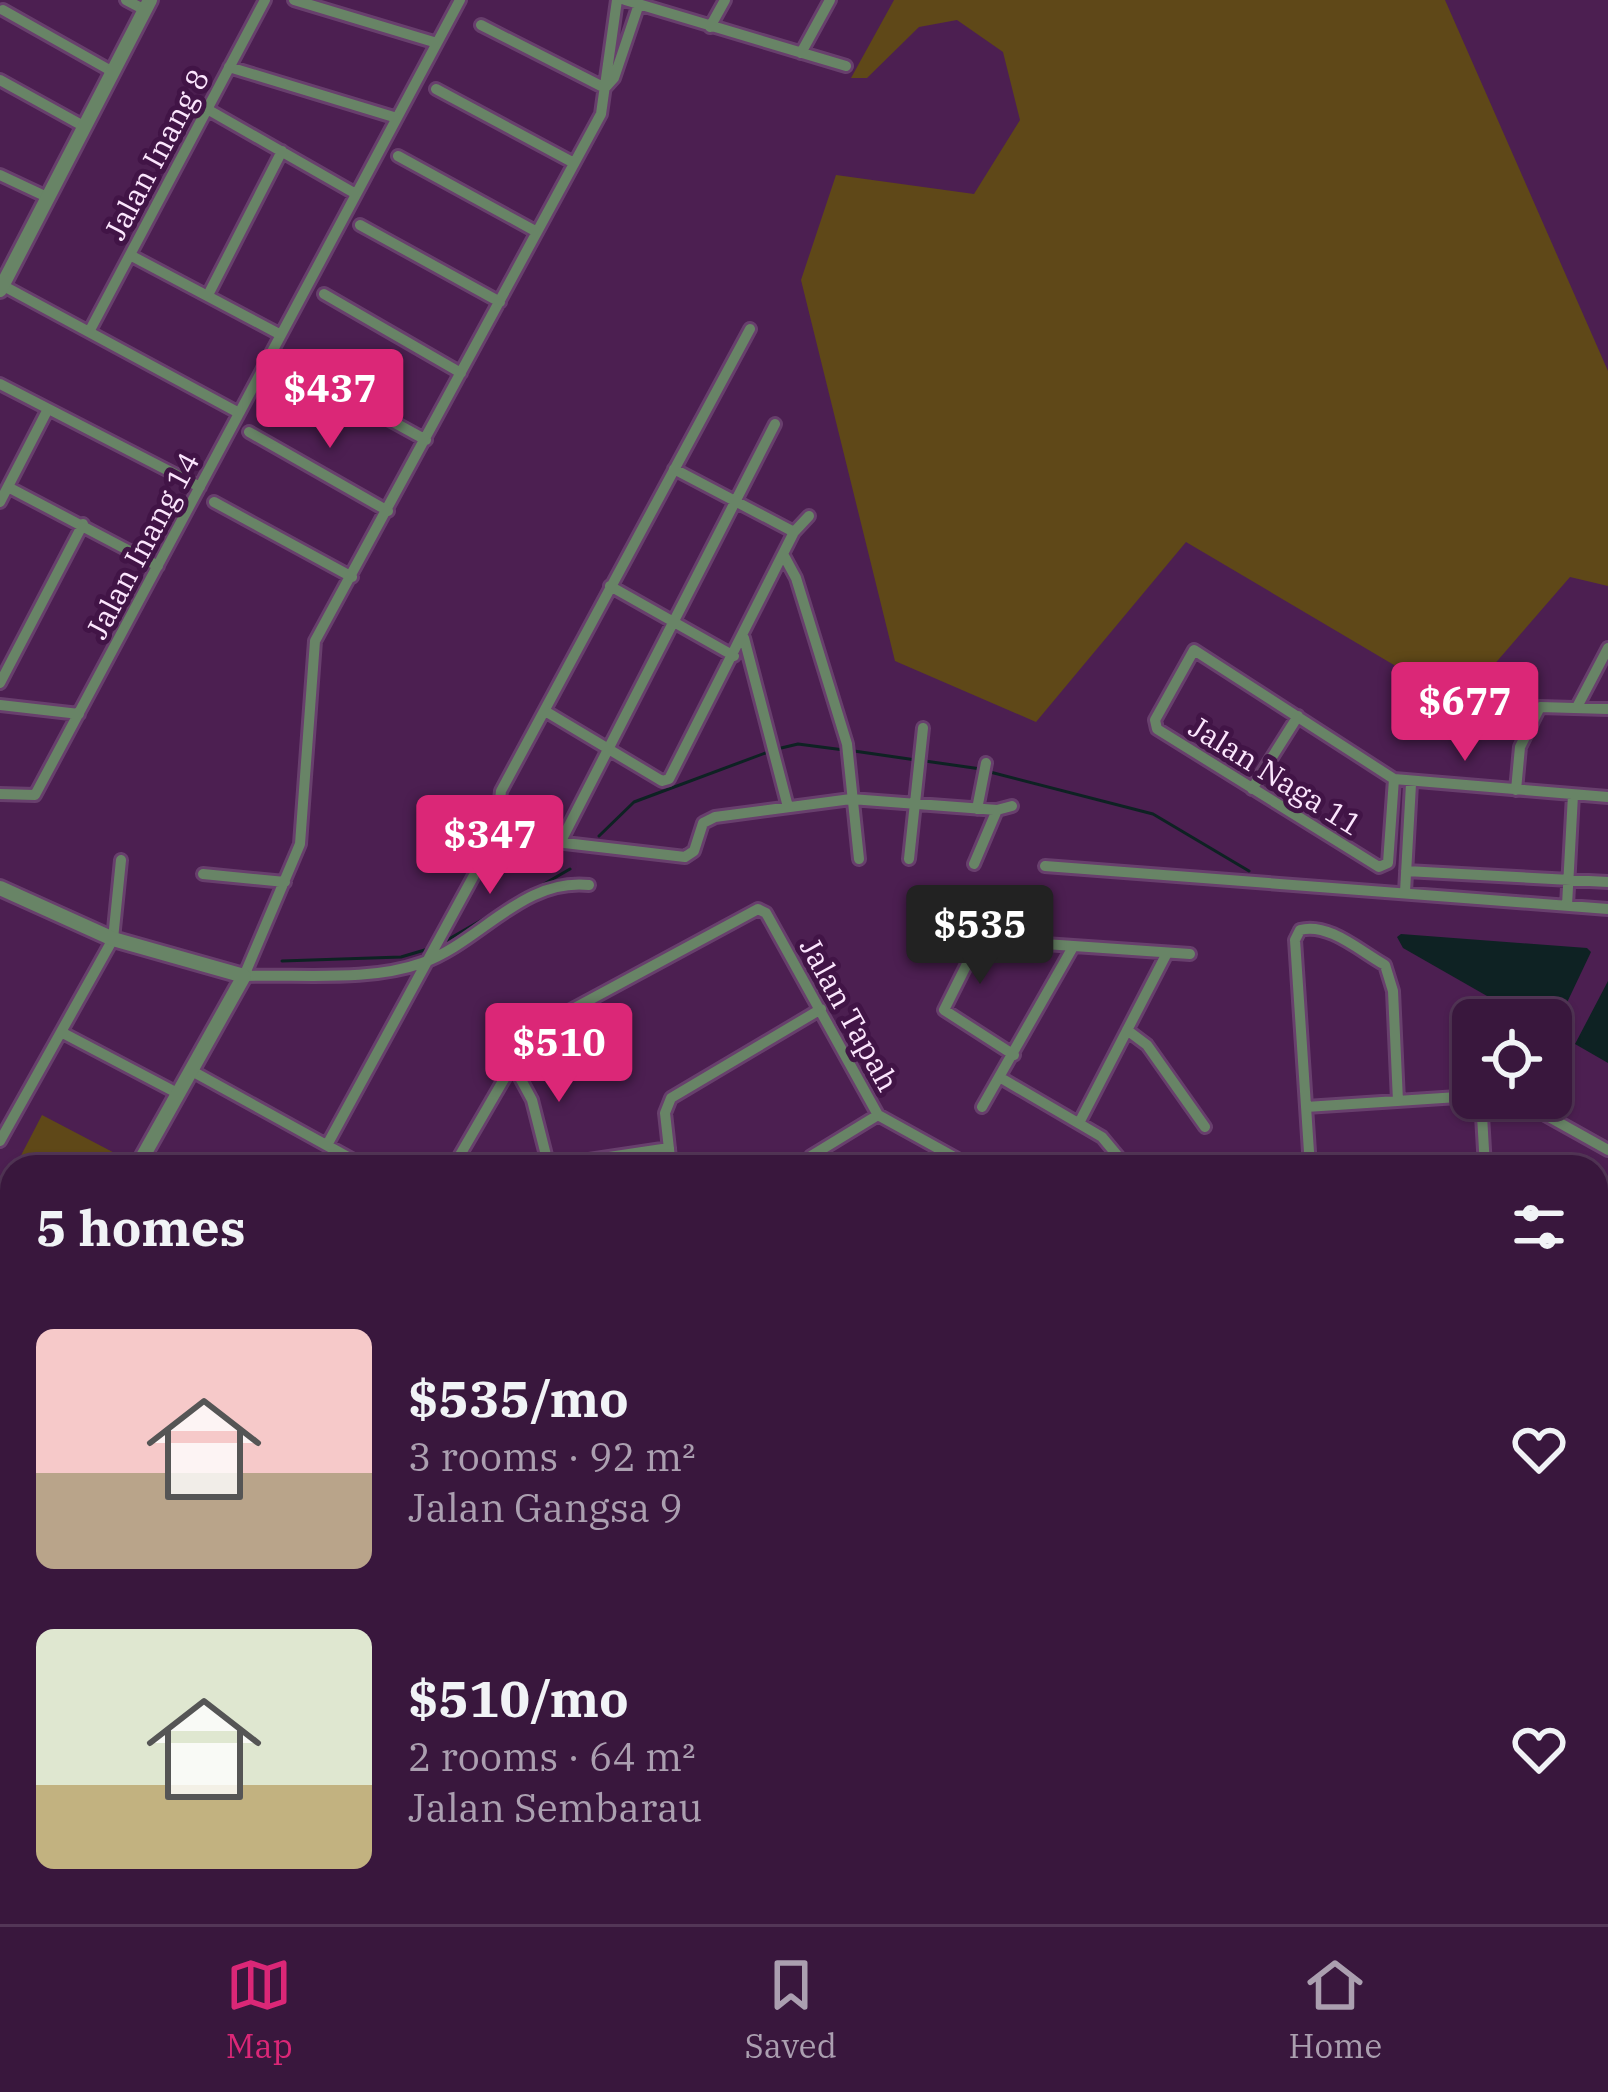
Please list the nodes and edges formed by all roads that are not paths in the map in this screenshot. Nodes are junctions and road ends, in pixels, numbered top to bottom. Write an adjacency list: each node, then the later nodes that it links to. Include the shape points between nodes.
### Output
1 (15, 0): 10 (street)
2 (126, 0): 9 (street)
3 (266, 0): 16 (street, Jalan Inang 8)
4 (294, 0): 13 (street)
5 (460, 0): 13 (street, Jalan Inang 14)
6 (724, 0): 12 (street)
7 (830, 0): 14 (street)
8 (628, 1): 12 (street); 19 (street); 19 (street, via 614,78)
9 (147, 5): 17 (street)
10 (2, 12): 17 (street)
11 (481, 26): 19 (street)
12 (710, 27): 14 (street)
13 (437, 43): 22 (street, Jalan Inang 14)
14 (801, 53): 15 (street)
15 (845, 66)
16 (230, 67): 21 (street, Jalan Inang 8); 22 (street)
17 (113, 72): 23 (street)
18 (0, 80): 23 (street)
19 (605, 88): 26 (street, via 601,114)
20 (436, 89): 26 (street)
21 (207, 109): 24 (street); 32 (street, Jalan Inang 8)
22 (397, 118): 28 (street, Jalan Inang 14)
23 (85, 127): 29 (street)
24 (281, 152): 28 (street); 35 (street)
25 (398, 156): 31 (street)
26 (574, 163): 31 (street)
27 (0, 175): 29 (street)
28 (356, 194): 39 (street, Jalan Inang 14)
29 (49, 198): 33 (street)
30 (360, 225): 36 (street)
31 (537, 232): 36 (street)
32 (130, 255): 35 (street); 38 (street, Jalan Inang 8)
33 (1, 286): 38 (street)
34 (324, 294): 41 (street)
35 (208, 295): 39 (street)
36 (500, 302): 41 (street)
37 (750, 329): 48 (street)
38 (89, 332): 44 (street)
39 (281, 335): 44 (street, Jalan Inang 14)
40 (286, 363): 47 (street)
41 (461, 373): 47 (street)
42 (0, 384): 43 (street)
43 (48, 409): 49 (street); 50 (street)
44 (239, 413): 50 (street, Jalan Inang 14)
45 (775, 424): 51 (street)
46 (249, 432): 54 (street)
47 (426, 440): 54 (street)
48 (674, 469): 51 (street); 61 (street)
49 (8, 487): 52 (street); 56 (street)
50 (200, 487): 59 (street, Jalan Inang 14)
51 (737, 500): 57 (street); 62 (street)
52 (0, 502)
53 (214, 502): 60 (street)
54 (388, 511): 60 (street)
55 (809, 516): 57 (street)
56 (83, 524): 59 (street); 66 (street)
57 (794, 532): 58 (street)
58 (783, 554): 63 (street); 83 (street, via 847,749)
59 (158, 566): 71 (street, Jalan Inang 14)
60 (352, 577): 99 (street, via 315,641 300,844)
61 (610, 586): 62 (street); 70 (street)
62 (671, 623): 65 (street); 74 (street)
63 (744, 638): 65 (street); 86 (street)
64 (1608, 648): 68 (street)
65 (734, 656): 74 (street, via 669,779)
66 (0, 682)
67 (0, 705): 71 (street)
68 (1577, 707): 69 (street); 79 (street, via 1540,707 1520,747)
69 (1608, 709)
70 (545, 711): 74 (street); 89 (street, via 496,802)
71 (79, 714): 80 (street, Jalan Inang 14, via 35,795)
72 (1298, 716): 76 (street); 78 (street); 78 (street, Jalan Naga 11, via 1195,650 1155,725)
73 (923, 728): 84 (street)
74 (608, 746): 90 (street)
75 (985, 769): 87 (street)
76 (1394, 779): 77 (street); 78 (street, Jalan Naga 11, via 1388,862 1373,865)
77 (1412, 784): 79 (street); 96 (street)
78 (1252, 789)
79 (1516, 790): 81 (street)
80 (0, 794)
81 (1573, 795): 82 (street); 98 (street)
82 (1608, 797)
83 (851, 799): 84 (street); 86 (street); 91 (street)
84 (917, 802): 87 (street); 92 (street)
85 (1012, 806): 88 (street)
86 (788, 808): 90 (street, via 703,823 685,856)
87 (977, 808): 88 (street)
88 (998, 810): 94 (street)
89 (496, 835): 90 (street); 110 (street)
90 (560, 843)
91 (859, 859)
92 (909, 859)
93 (121, 860): 106 (street)
94 (974, 864)
95 (1045, 866): 103 (street)
96 (1406, 872): 98 (street); 103 (street)
97 (203, 874): 99 (street)
98 (1568, 880): 100 (street); 104 (street)
99 (285, 882): 111 (street)
100 (1608, 882)
101 (589, 885): 110 (street, via 547,889)
102 (0, 890): 106 (street)
103 (1405, 892): 104 (street)
104 (1568, 905): 105 (street)
105 (1608, 909)
106 (113, 939): 111 (street); 114 (street)
107 (1073, 947): 109 (street); 115 (street); 115 (street, via 986,940 969,959 944,1010)
108 (1190, 954): 109 (street)
109 (1166, 955): 113 (street)
110 (427, 961): 111 (street); 130 (street)
111 (244, 976): 117 (street)
112 (821, 1009): 116 (street, Jalan Tapah, via 758,908 532,1031); 124 (street, Jalan Tapah); 131 (street, via 671,1098)
113 (1127, 1030): 127 (street); 128 (street, via 1147,1045)
114 (62, 1032): 119 (street); 129 (street)
115 (1014, 1054): 118 (street)
116 (511, 1060): 135 (street); 136 (street)
117 (192, 1071): 119 (street); 130 (street)
118 (1000, 1078): 122 (street); 127 (street)
119 (179, 1094): 133 (street)
120 (1452, 1098): 121 (street)
121 (1398, 1101): 123 (street); 123 (street, via 1394,991 1385,965 1313,926 1295,940)
122 (982, 1107)
123 (1306, 1107): 142 (street)
124 (878, 1115): 139 (street); 140 (street, Jalan Tapah)
125 (1480, 1119): 143 (street)
126 (1553, 1119): 132 (street)
127 (1079, 1123): 141 (street)
128 (1205, 1126)
129 (0, 1141)
130 (327, 1144): 134 (street)
131 (669, 1148): 137 (street); 138 (street)
132 (1608, 1150)
133 (144, 1155)
134 (346, 1155)
135 (460, 1155)
136 (546, 1155)
137 (625, 1155)
138 (669, 1155)
139 (813, 1155)
140 (950, 1155)
141 (1117, 1155)
142 (1309, 1155)
143 (1484, 1155)

